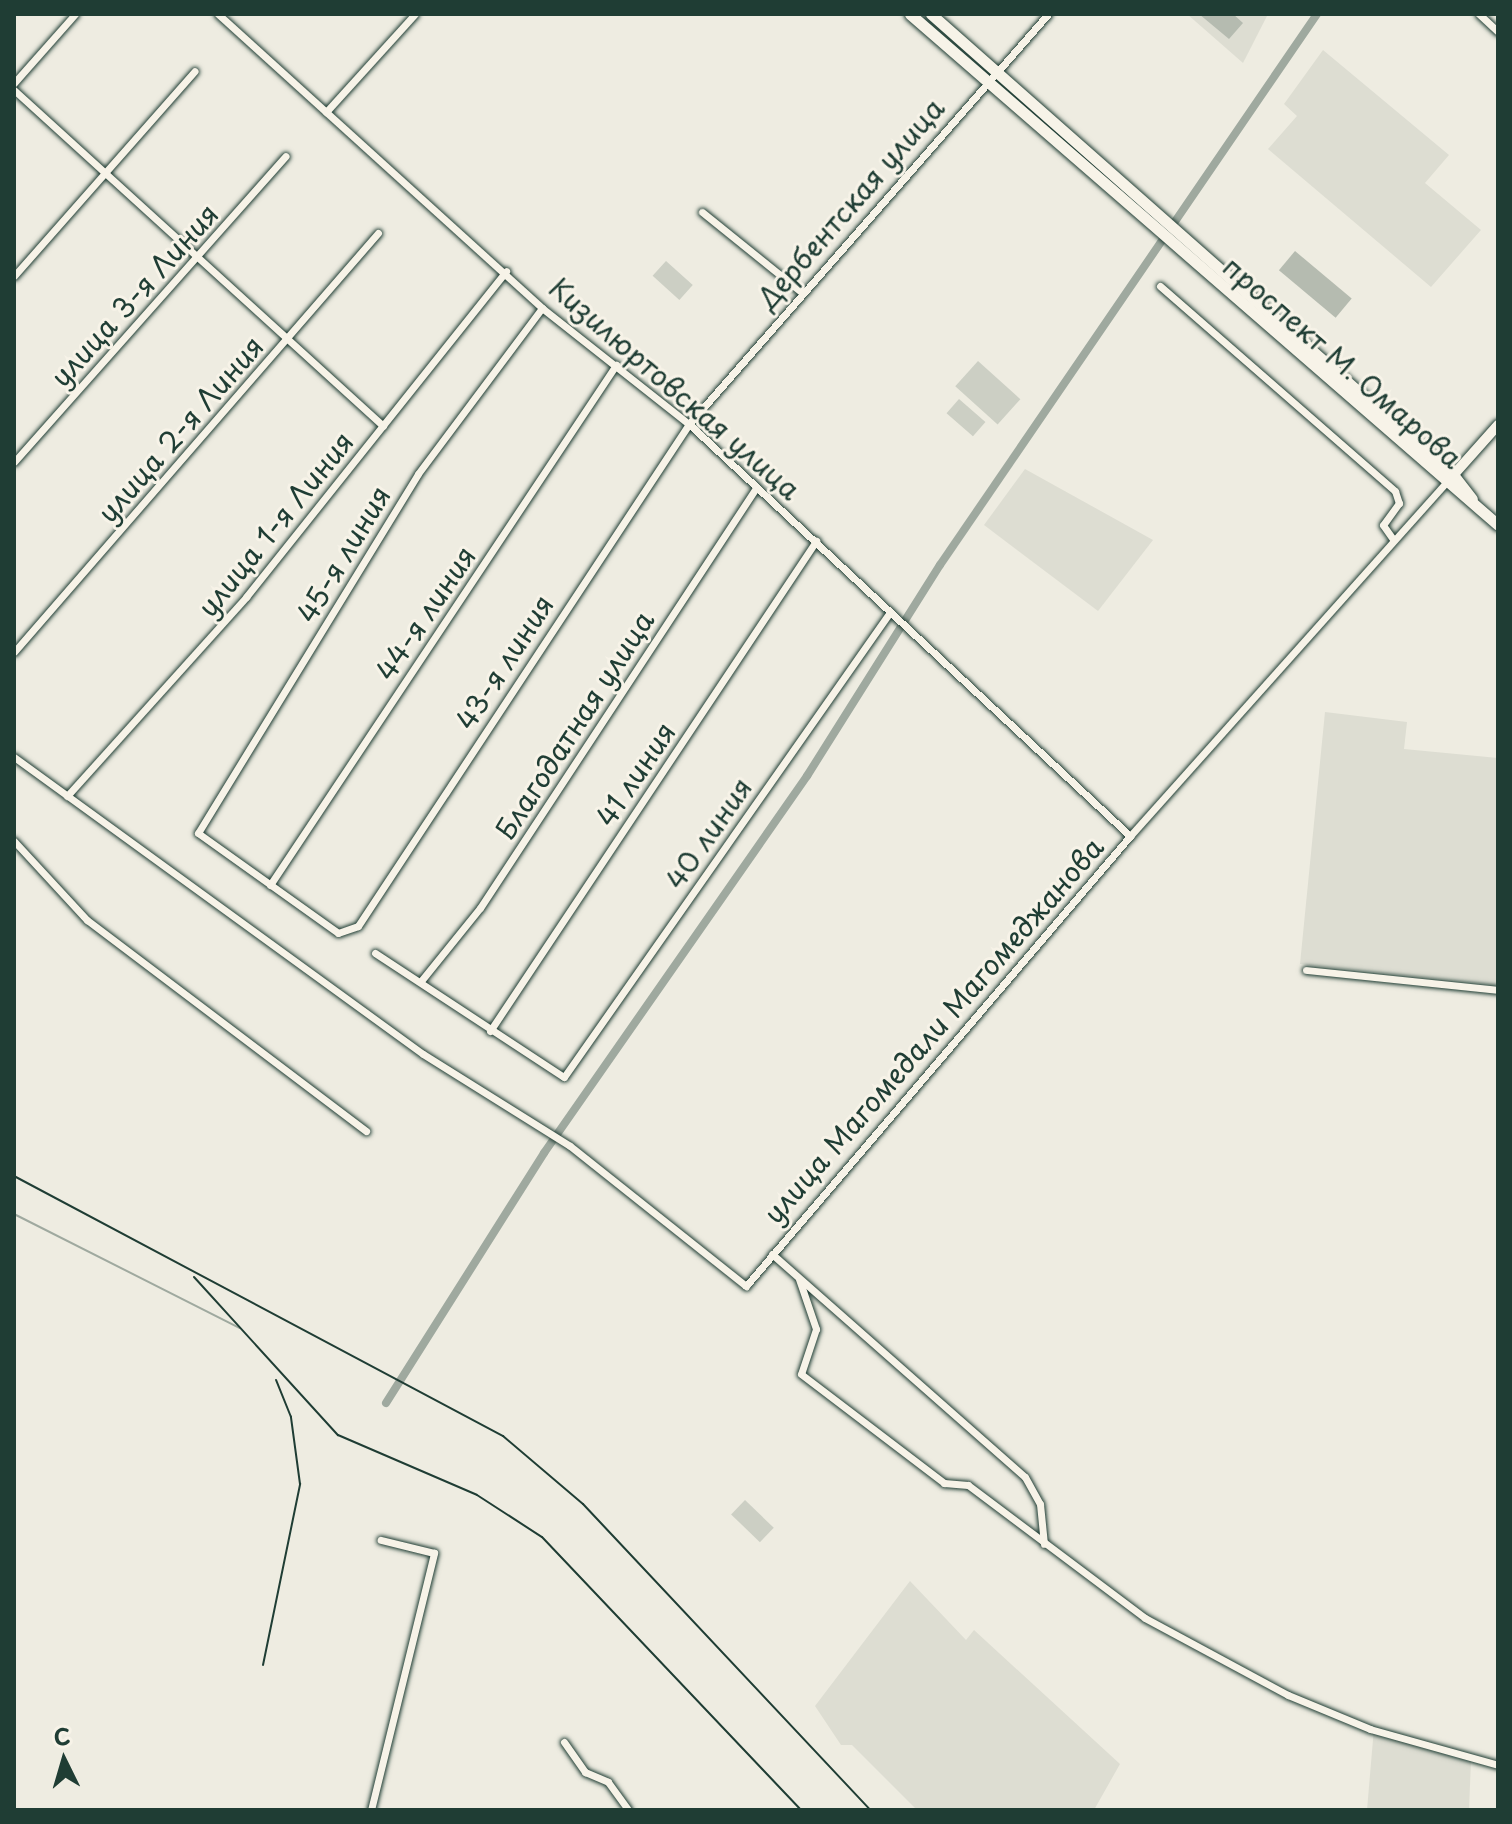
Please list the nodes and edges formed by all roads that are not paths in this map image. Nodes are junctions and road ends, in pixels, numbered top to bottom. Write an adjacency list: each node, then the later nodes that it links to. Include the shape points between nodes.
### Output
1 (75, 14): 12 (street)
2 (218, 14): 14 (street, Кизилюртовская улица)
3 (415, 14): 14 (street)
4 (910, 14): 11 (main road, проспект М. Омарова)
5 (931, 14): 9 (main road, проспект М. Омарова)
6 (1048, 14): 9 (street, Дербентская улица)
7 (1479, 14): 8 (street)
8 (1498, 32)
9 (996, 70): 11 (street, Дербентская улица); 18 (main road, проспект М. Омарова)
10 (195, 71): 16 (street)
11 (987, 81): 18 (main road, проспект М. Омарова); 24 (street, Дербентская улица)
12 (14, 83)
13 (14, 90): 16 (street)
14 (326, 112): 21 (street, Кизилюртовская улица)
15 (286, 156): 20 (street, улица 3-я Линия)
16 (108, 172): 20 (street); 22 (street)
17 (702, 212): 24 (street)
18 (1160, 226): 32 (main road, проспект М. Омарова)
19 (378, 233): 26 (street, улица 2-я Линия)
20 (200, 253): 26 (street); 31 (street, улица 3-я Линия)
21 (506, 271): 25 (street, Кизилюртовская улица); 30 (street, улица 1-я Линия)
22 (14, 276)
23 (1160, 286): 35 (street, via 1395,491 1399,503 1383,525)
24 (800, 291): 28 (street, Дербентская улица)
25 (542, 308): 27 (street, Кизилюртовская улица); 43 (street, 45-я линия, via 418,474 198,833)
26 (289, 338): 30 (street); 38 (street, улица 2-я Линия)
27 (616, 365): 28 (street, Кизилюртовская улица); 43 (street, 44-я линия)
28 (689, 424): 33 (street, Кизилюртовская улица); 43 (street, 43-я линия, via 358,926 338,933)
29 (1498, 425): 32 (main road)
30 (383, 426): 40 (street, улица 1-я Линия, via 246,597)
31 (14, 462)
32 (1450, 480): 34 (main road, проспект М. Омарова); 35 (street, улица Магомедали Магомеджановa)
33 (756, 488): 36 (street, Кизилюртовская улица); 46 (street, Благодатная улица, via 480,908)
34 (1498, 525)
35 (1392, 538): 41 (street, улица Магомедали Магомеджановa)
36 (816, 541): 37 (street, Кизилюртовская улица); 48 (street, 41 линия)
37 (891, 618): 41 (street, Кизилюртовская улица); 48 (street, 40 линия, via 564,1077)
38 (14, 652)
39 (14, 757): 40 (street)
40 (67, 796): 50 (street, via 423,1054 570,1146 746,1286)
41 (1130, 836): 50 (street, улица Магомедали Магомеджановa)
42 (14, 841): 49 (street, via 87,920)
43 (270, 885)
44 (375, 953): 46 (street)
45 (1306, 970): 47 (street)
46 (421, 981): 48 (street)
47 (1498, 990)
48 (490, 1031)
49 (366, 1131)
50 (772, 1254): 51 (street, улица Магомедали Магомеджановa)
51 (799, 1279): 53 (street, улица Магомедали Магомеджановa, via 1025,1477 1040,1504); 53 (street, via 816,1329 800,1366 803,1377 944,1483 968,1485)
52 (381, 1540): 56 (street, via 434,1553)
53 (1044, 1544): 55 (street, via 1145,1618 1288,1695 1370,1729)
54 (564, 1742): 57 (street, via 585,1772 608,1782)
55 (1498, 1765)
56 (371, 1810)
57 (628, 1810)

